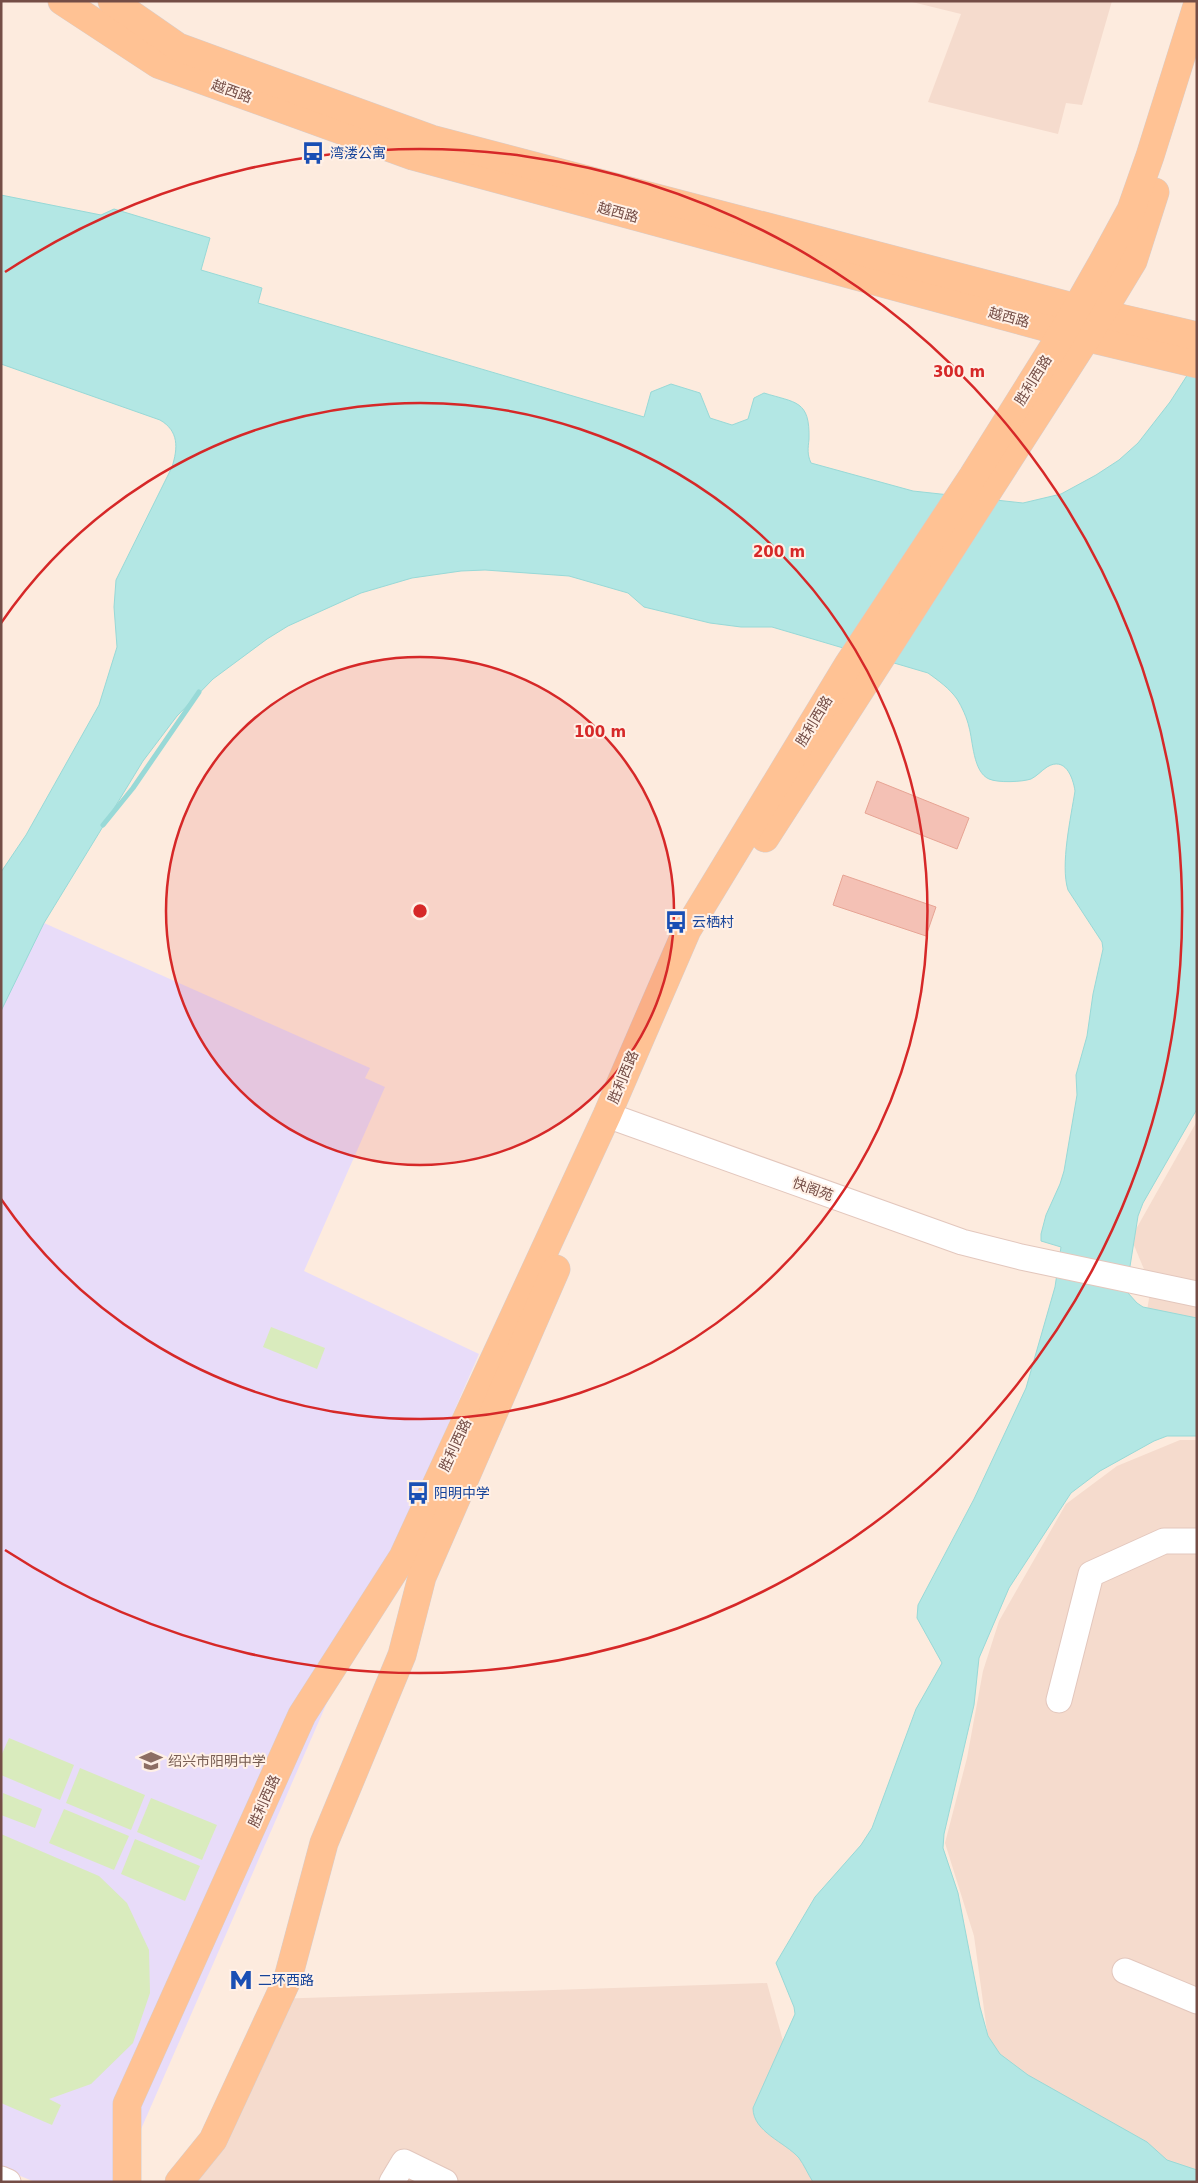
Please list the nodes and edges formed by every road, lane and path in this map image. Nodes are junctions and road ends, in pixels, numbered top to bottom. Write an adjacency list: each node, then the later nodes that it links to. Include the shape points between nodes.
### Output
1 (62, 1): 6 (main road, 越西路, via 158,64 413,156)
2 (112, 1): 5 (main road, 越西路, via 178,48 431,139)
3 (1196, 14): 5 (main road, 胜利西路, via 1150,156)
4 (1197, 54): 5 (main road, 胜利西路, via 1133,262)
5 (1089, 311): 6 (main road, 胜利西路); 7 (main road, 越西路)
6 (1075, 334): 8 (main road, 越西路); 9 (main road, 胜利西路, via 860,669 700,937)
7 (1197, 336)
8 (1191, 363)
9 (614, 1118): 10 (street, 快阁苑, via 962,1242); 17 (main road, 胜利西路, via 403,1557 302,1715 127,2104); 18 (main road, 胜利西路, via 422,1576 402,1655 324,1843 288,1978 213,2140)
10 (1197, 1294)
11 (1197, 1541): 12 (street, via 1164,1541 1091,1574)
12 (1059, 1700)
13 (1125, 1971): 14 (street)
14 (1197, 2001)
15 (1, 2179): 16 (street)
16 (8, 2182)
17 (127, 2182)
18 (179, 2182)
19 (392, 2182): 20 (street, via 404,2162)
20 (445, 2182)

